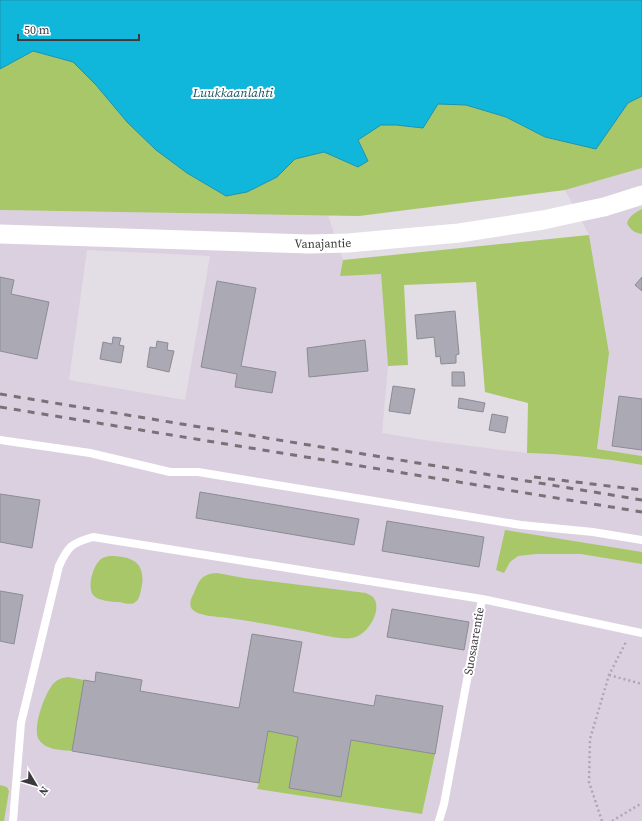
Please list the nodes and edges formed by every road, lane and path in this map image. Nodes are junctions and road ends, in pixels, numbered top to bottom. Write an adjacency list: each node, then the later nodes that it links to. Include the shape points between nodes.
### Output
1 (642, 195): 2 (street, Vanajantie, via 604,207 543,220 460,233 348,243 309,244)
2 (0, 234)
3 (0, 440): 4 (lane, via 90,453 170,472 198,472 521,526 593,532)
4 (642, 540)
5 (482, 599): 6 (lane, Suosaarentie); 11 (lane, via 93,536 73,544 59,566 22,723); 12 (lane, Suosaarentie)
6 (632, 630): 7 (lane, Suosaarentie); 8 (path)
7 (642, 633)
8 (609, 675): 9 (path); 13 (path, via 590,739 589,782)
9 (642, 684)
10 (642, 803): 14 (path)
11 (13, 821)
12 (439, 821)
13 (602, 821)
14 (612, 821)

